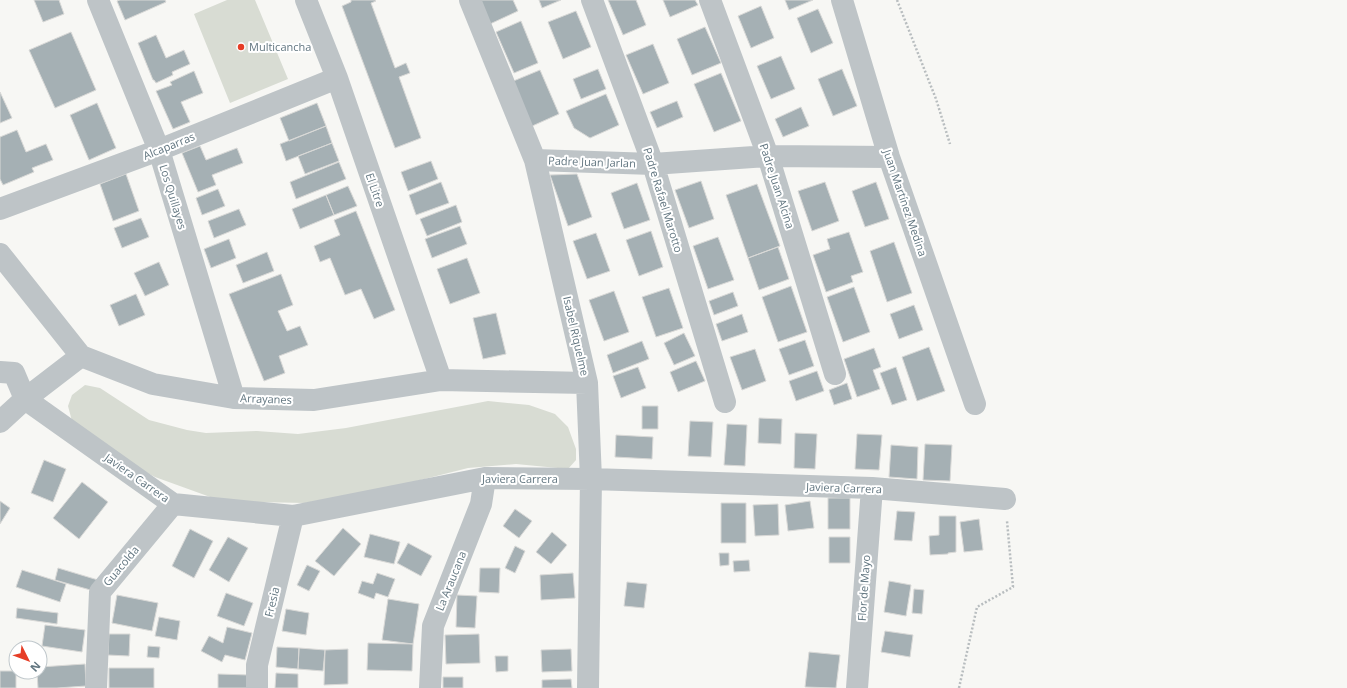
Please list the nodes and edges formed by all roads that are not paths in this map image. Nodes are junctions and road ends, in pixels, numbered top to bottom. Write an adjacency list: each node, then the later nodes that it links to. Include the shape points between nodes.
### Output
1 (98, 0): 8 (street, Los Quillayes)
2 (306, 0): 7 (street, El Litre)
3 (470, 0): 11 (street, Isabel Riquelme)
4 (592, 0): 12 (street, Padre Rafael Marotto)
5 (710, 0): 9 (street, Padre Juan Alcina)
6 (842, 0): 10 (street, Juan Martínez Medina)
7 (337, 78): 8 (street, Alcaparras); 18 (street, El Litre)
8 (159, 150): 13 (street, Alcaparras); 21 (street, Los Quillayes)
9 (768, 156): 10 (street, Padre Juan Jarlan); 12 (street, Padre Juan Jarlan); 17 (street, Padre Juan Alcina)
10 (889, 157): 23 (street, Juan Martínez Medina)
11 (535, 160): 12 (street, Padre Juan Jarlan); 19 (street, Isabel Riquelme)
12 (653, 164): 22 (street, Padre Rafael Marotto)
13 (0, 209)
14 (0, 254): 15 (street)
15 (81, 356): 20 (street); 21 (street, Arrayanes, via 153,384)
16 (0, 372): 20 (street, via 14,373)
17 (836, 374)
18 (441, 380): 19 (street, Arrayanes); 21 (street, Arrayanes, via 314,400)
19 (587, 383): 26 (street, Isabel Riquelme)
20 (25, 398): 24 (street); 29 (street, Javiera Carrera)
21 (234, 398)
22 (725, 402)
23 (975, 404)
24 (0, 422)
25 (485, 478): 26 (street, Javiera Carrera); 30 (street, Javiera Carrera); 33 (street, La Araucana, via 481,504 433,626)
26 (591, 479): 27 (street, Javiera Carrera); 34 (street, Isabel Riquelme)
27 (872, 488): 28 (street, Javiera Carrera); 35 (street, Flor de Mayo)
28 (1005, 499)
29 (173, 504): 30 (street, Javiera Carrera); 31 (street, Guacolda, via 100,592)
30 (293, 516): 32 (street, Fresia, via 257,665)
31 (96, 688)
32 (257, 688)
33 (430, 688)
34 (588, 688)
35 (857, 688)

